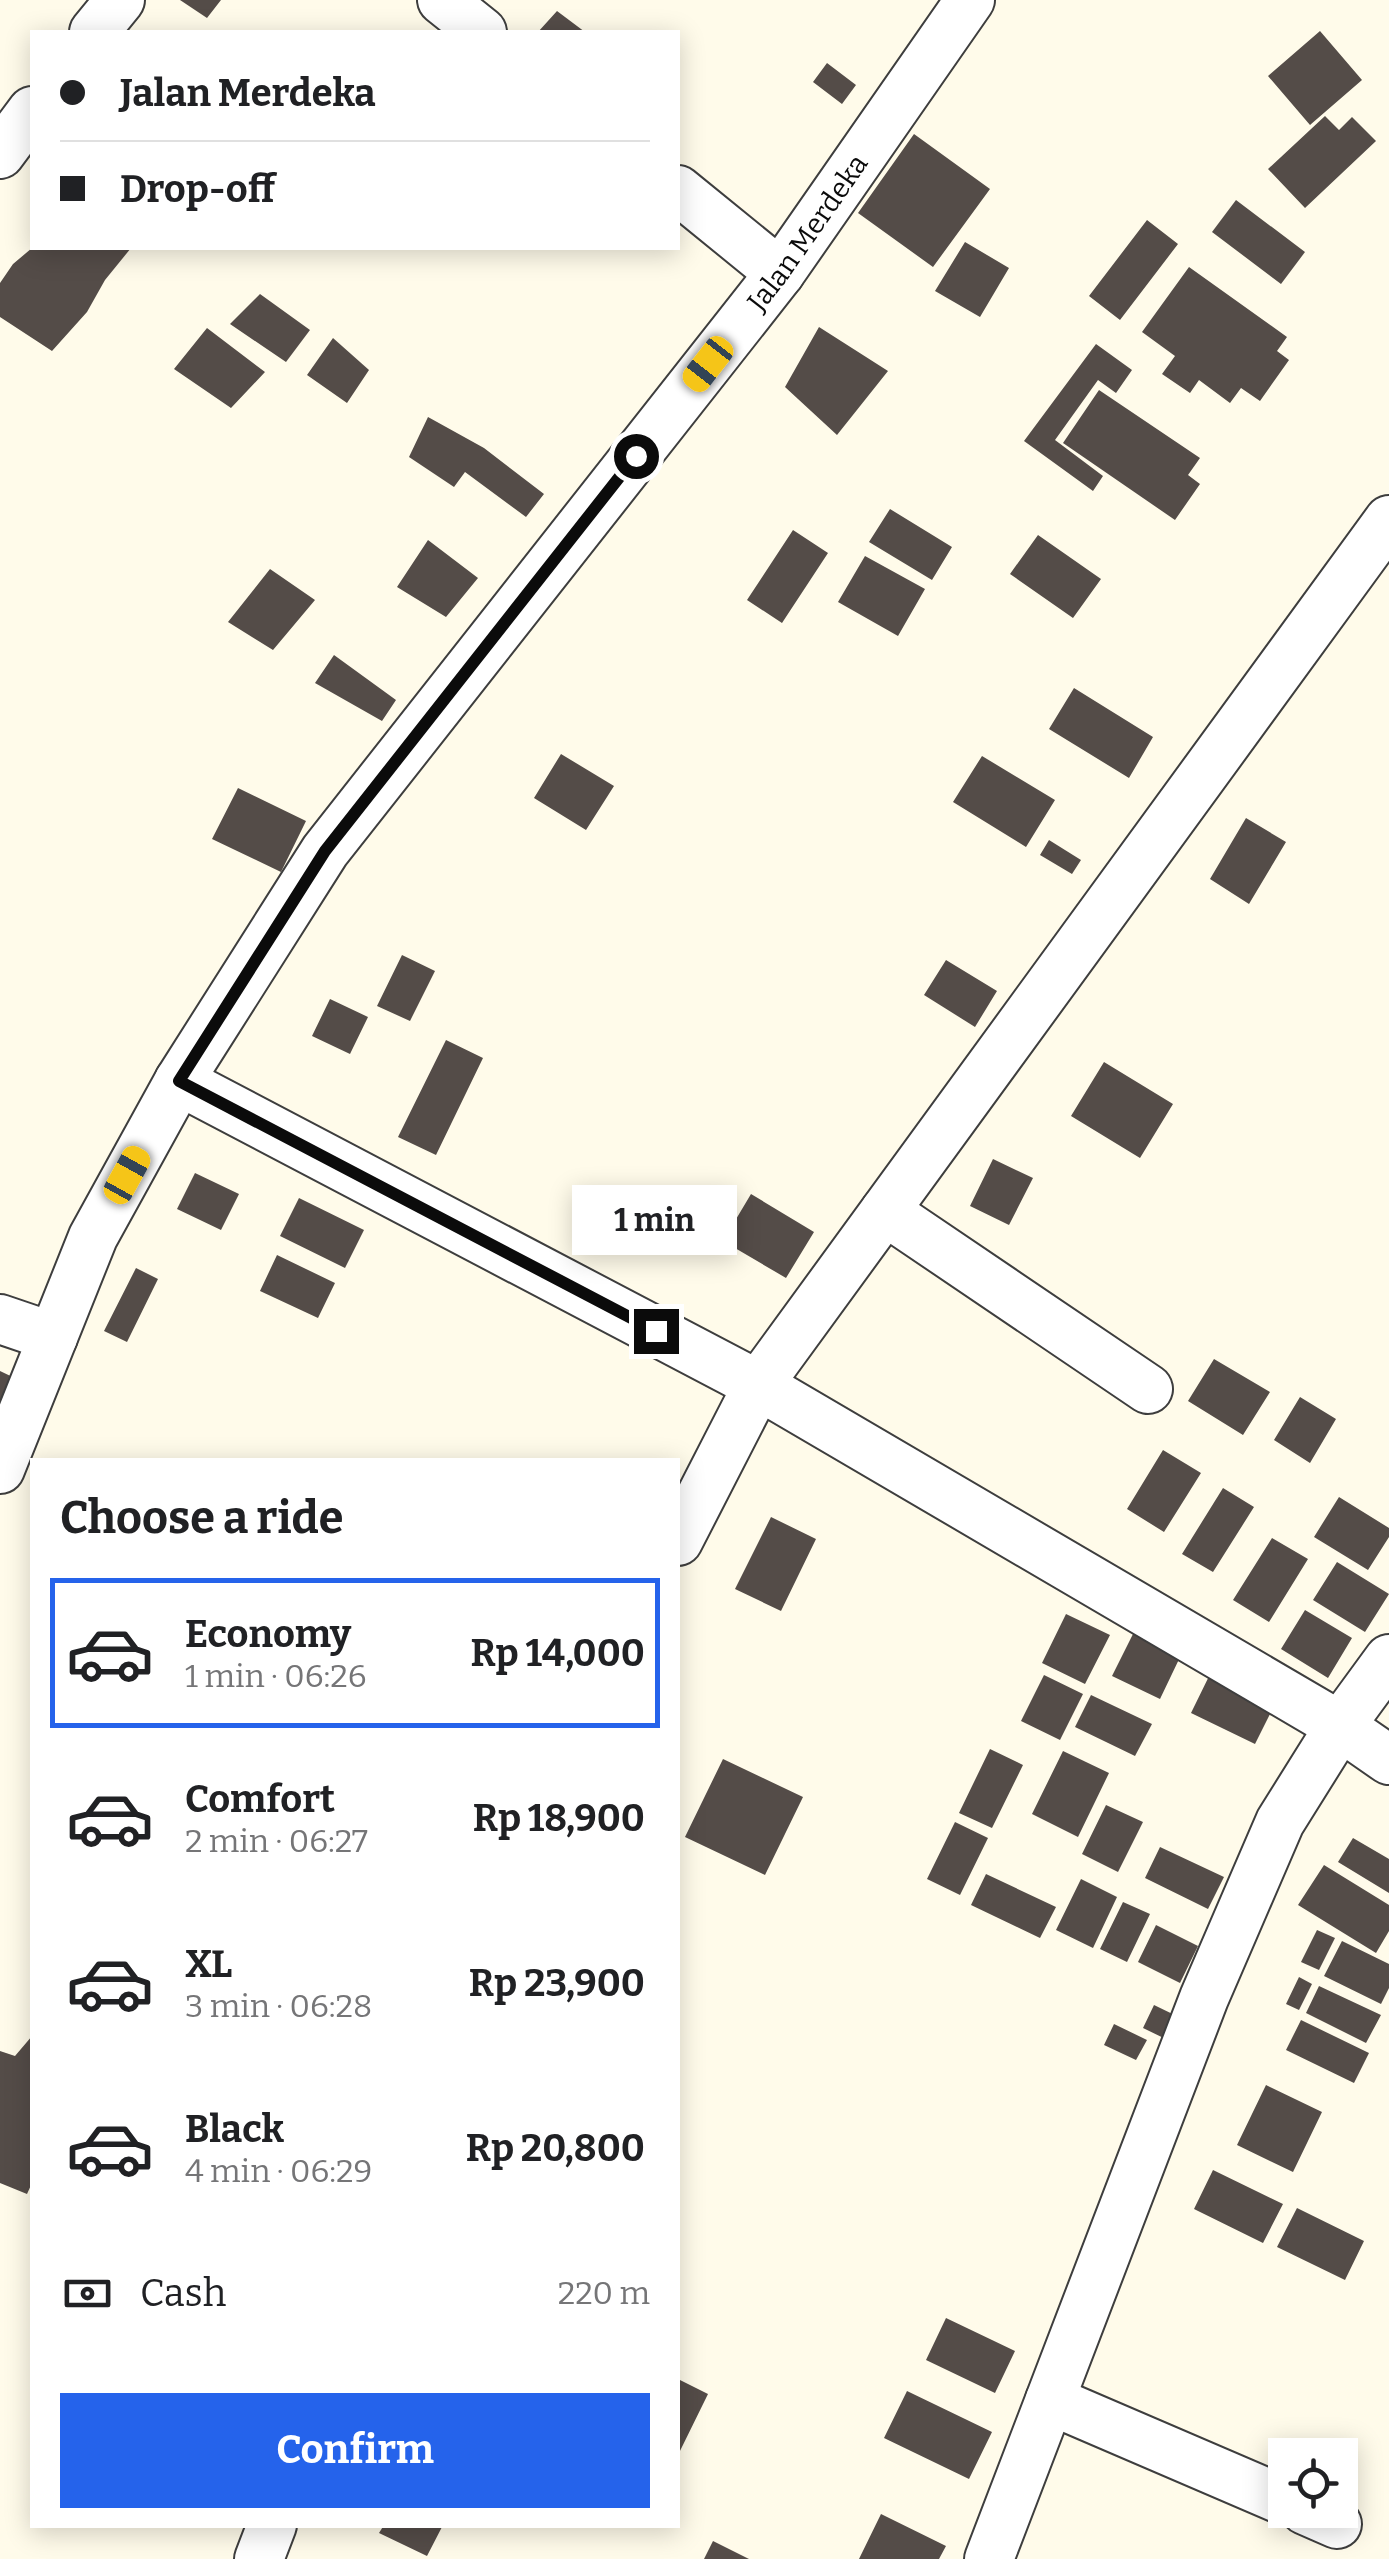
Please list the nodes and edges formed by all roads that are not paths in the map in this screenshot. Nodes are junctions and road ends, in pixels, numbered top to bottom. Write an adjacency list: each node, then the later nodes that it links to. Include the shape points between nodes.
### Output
1 (120, 0): 4 (street)
2 (442, 0): 5 (street)
3 (970, 0): 9 (street, Jalan Merdeka)
4 (96, 30)
5 (480, 30)
6 (30, 114): 7 (street)
7 (0, 154)
8 (680, 192): 9 (street)
9 (780, 273): 11 (street, Jalan Merdeka, via 325,851)
10 (1389, 520): 12 (street)
11 (179, 1081): 14 (street, Jalan Merdeka, via 93,1237); 15 (street)
12 (884, 1211): 15 (street); 16 (street)
13 (0, 1320): 14 (street)
14 (53, 1337): 17 (street, Jalan Merdeka)
15 (758, 1385): 18 (street); 20 (street)
16 (1148, 1389)
17 (0, 1469)
18 (680, 1537)
19 (1389, 1659): 20 (street)
20 (1340, 1726): 21 (street); 22 (street, via 1272,1839)
21 (1389, 1760)
22 (1050, 2400): 23 (street); 26 (street)
23 (1268, 2494)
24 (271, 2528): 25 (street)
25 (259, 2559)
26 (989, 2559)

